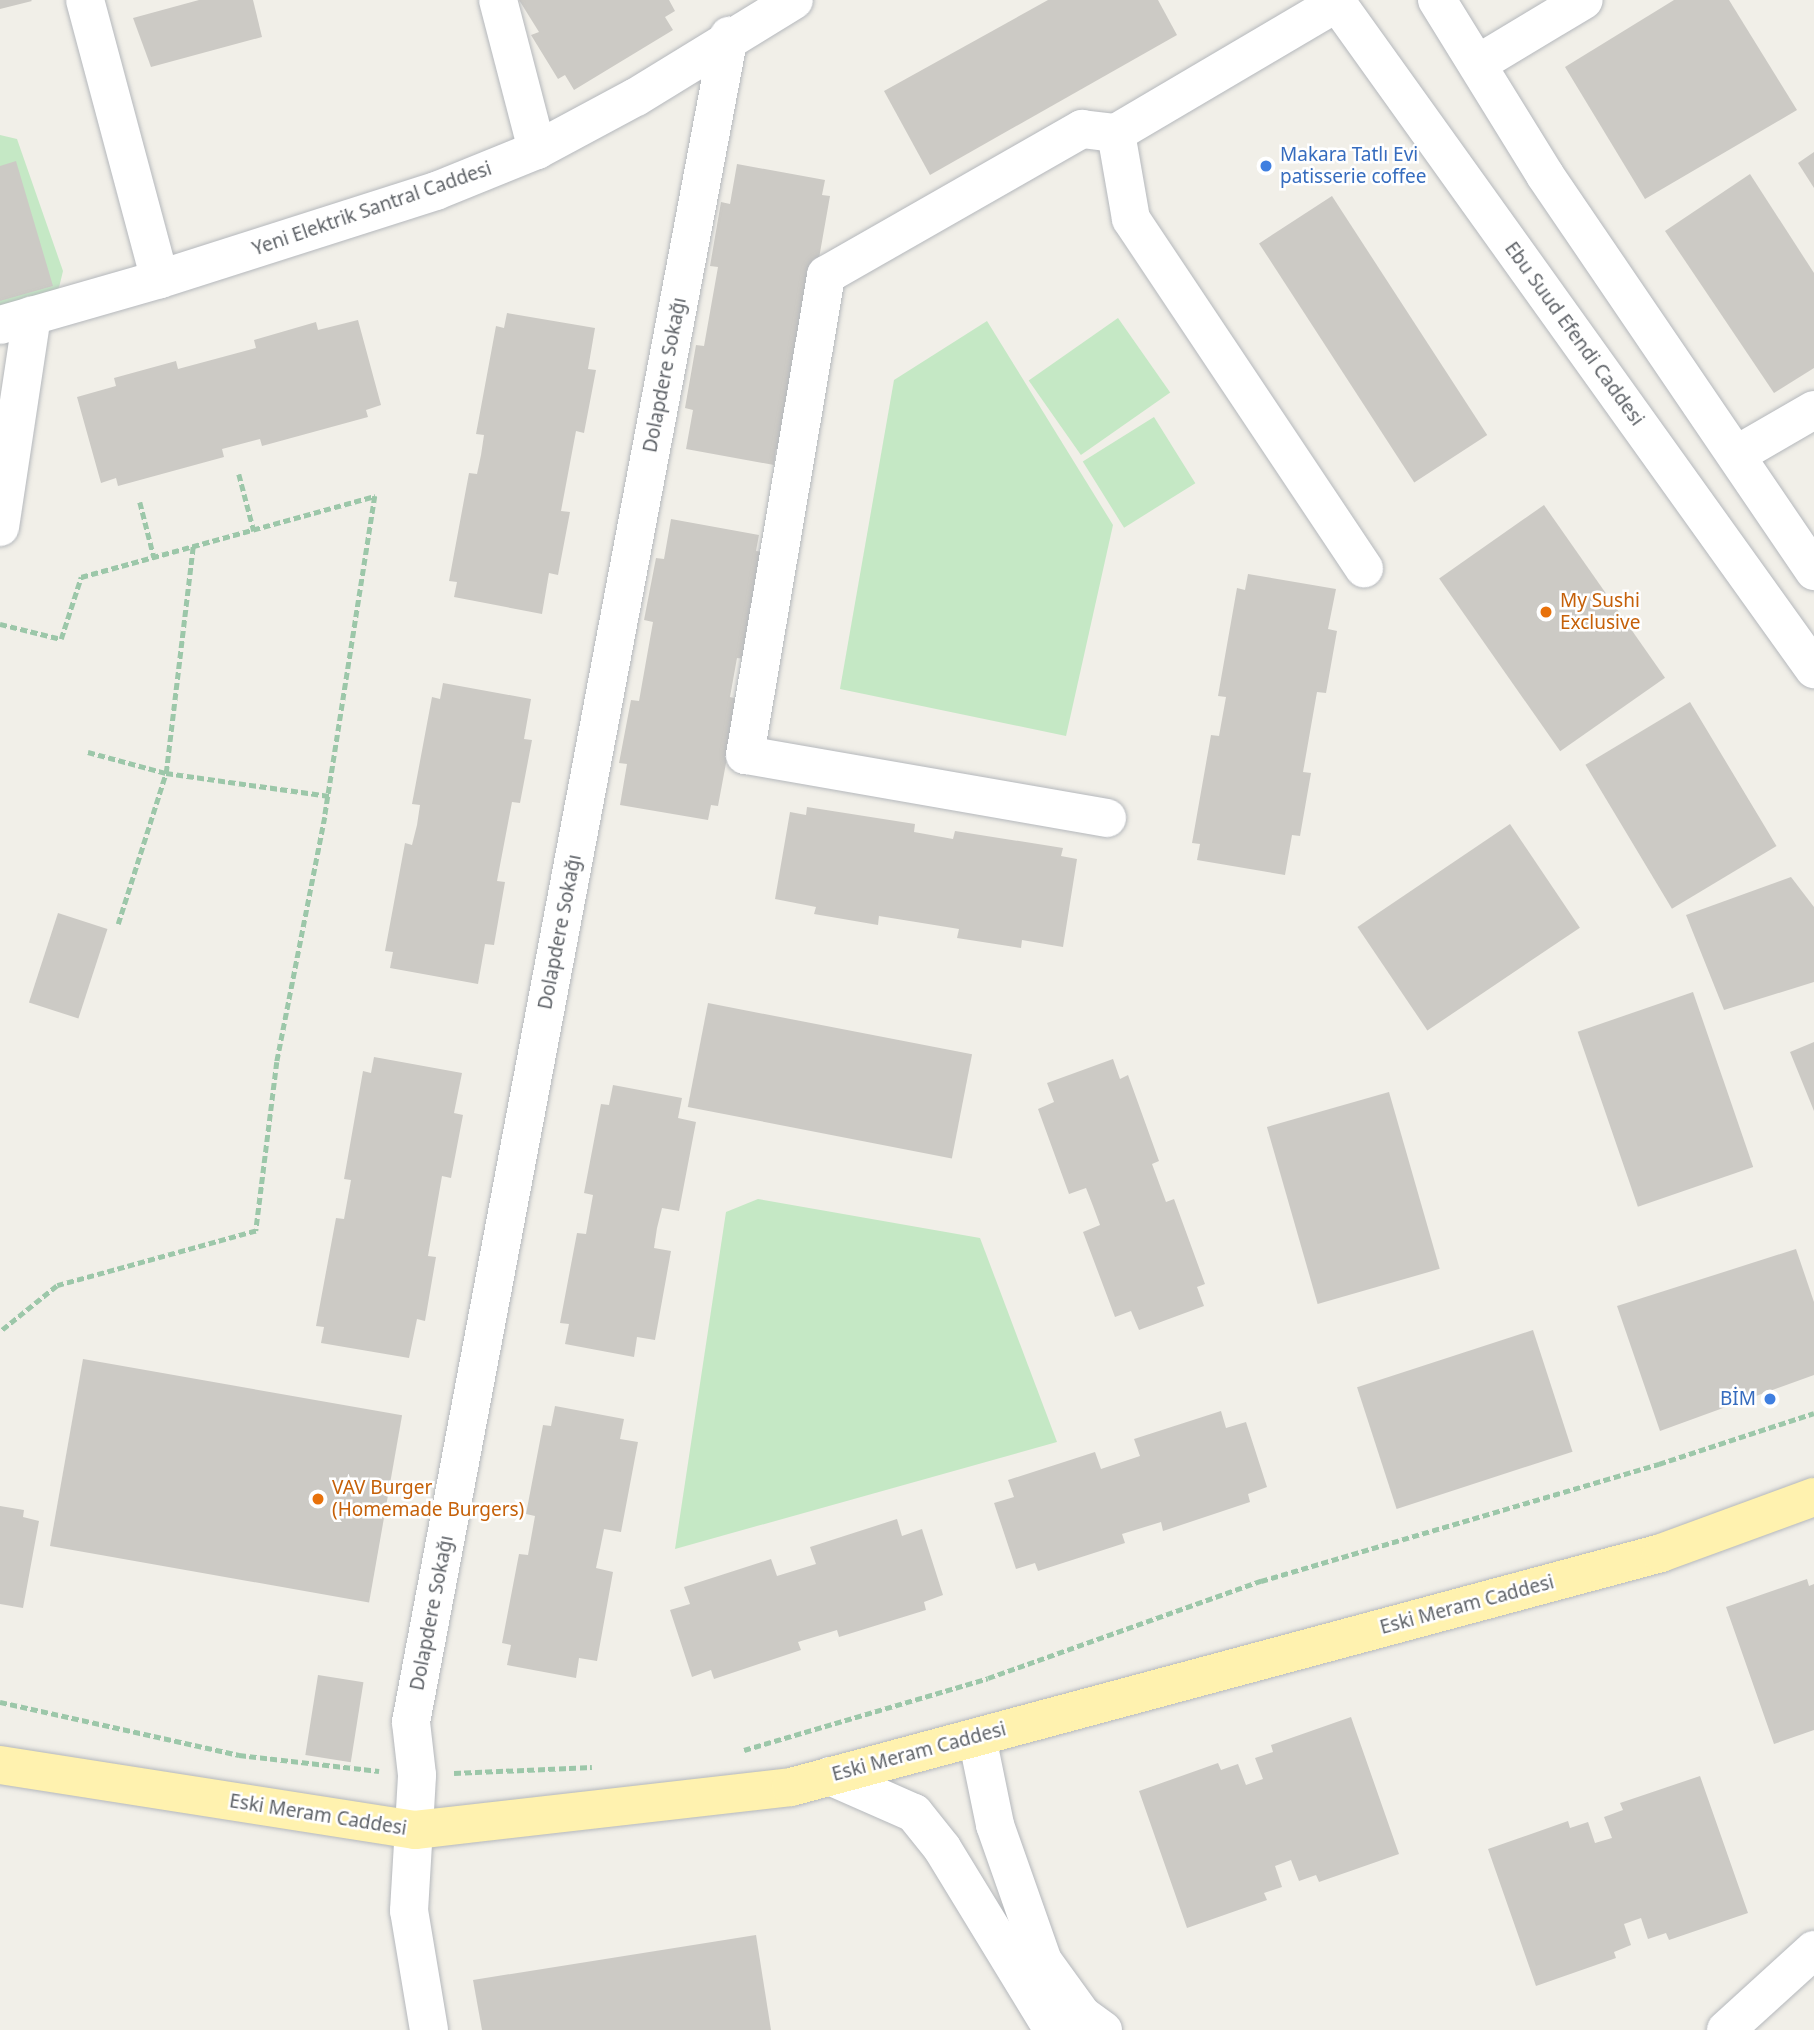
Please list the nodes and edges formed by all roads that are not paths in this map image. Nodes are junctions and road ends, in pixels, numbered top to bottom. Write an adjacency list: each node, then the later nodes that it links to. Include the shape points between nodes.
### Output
1 (85, 0): 11 (street)
2 (498, 0): 10 (street)
3 (794, 0): 7 (street, Yeni Elektrik Santral Caddesi)
4 (1437, 0): 8 (street)
5 (1584, 0): 8 (street)
6 (1336, 1): 9 (street); 18 (street, Ebu Suud Efendi Caddesi)
7 (729, 36): 10 (street, Yeni Elektrik Santral Caddesi, via 636,97); 24 (street, Dolapdere Sokağı, via 414,1709)
8 (1479, 63): 14 (street, via 1545,175)
9 (1116, 133): 16 (street, via 1131,219); 19 (street, via 1082,129 826,275 745,755)
10 (537, 149): 11 (street, Yeni Elektrik Santral Caddesi, via 436,191)
11 (160, 279): 12 (street, Yeni Elektrik Santral Caddesi)
12 (16, 320): 15 (street)
13 (1814, 410): 14 (street)
14 (1736, 455): 17 (street)
15 (0, 527)
16 (1364, 569)
17 (1814, 571)
18 (1814, 669)
19 (1107, 818)
20 (1814, 1497): 21 (main road, Eski Meram Caddesi, via 1661,1553)
21 (977, 1737): 23 (main road, Eski Meram Caddesi); 28 (street, via 995,1825 1042,1961 1082,2015)
22 (0, 1765): 24 (main road, Eski Meram Caddesi)
23 (830, 1776): 24 (main road, Eski Meram Caddesi, via 791,1787); 27 (street, via 914,1814 942,1848 1041,2011)
24 (415, 1830): 26 (street, Dolapdere Sokağı, via 409,1911)
25 (1814, 1950): 29 (street)
26 (429, 2030)
27 (1058, 2030)
28 (1103, 2030)
29 (1726, 2030)

